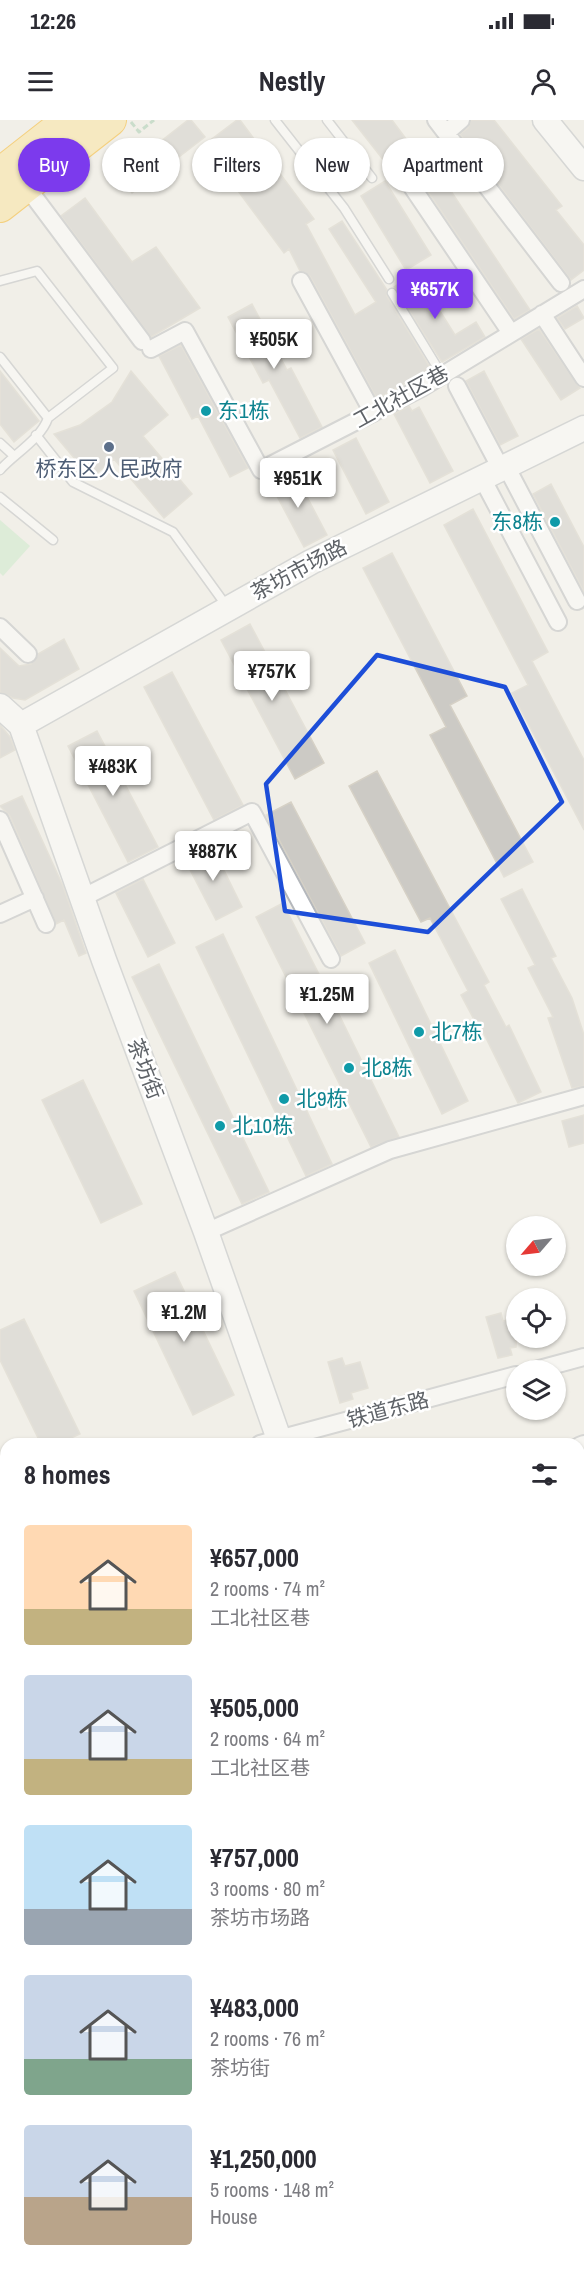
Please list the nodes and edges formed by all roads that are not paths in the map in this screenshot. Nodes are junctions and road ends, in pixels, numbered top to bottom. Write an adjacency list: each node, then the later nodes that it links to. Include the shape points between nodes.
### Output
1 (69, 120): 10 (highway)
2 (110, 120): 10 (highway)
3 (275, 120): 13 (lane, via 344,208)
4 (327, 120): 9 (lane)
5 (461, 120): 7 (street)
6 (545, 120): 8 (street)
7 (441, 126): 16 (street)
8 (584, 168)
9 (372, 178)
10 (13, 180): 12 (highway); 25 (street, 工北社区巷, via 147,345 185,331 261,470)
11 (416, 192): 20 (street)
12 (0, 206)
13 (389, 279)
14 (0, 280): 26 (lane, via 37,271 113,368)
15 (301, 281): 25 (street)
16 (561, 283)
17 (584, 289): 19 (street, 工北社区巷)
18 (392, 293): 22 (lane)
19 (542, 314): 20 (street, 工北社区巷); 23 (street)
20 (511, 333): 22 (street, 工北社区巷)
21 (0, 357): 26 (lane)
22 (442, 375): 25 (street, 工北社区巷)
23 (584, 378)
24 (457, 386): 32 (street)
25 (373, 413)
26 (48, 418): 28 (lane)
27 (584, 428): 32 (street, 茶坊市场路)
28 (36, 435): 30 (lane); 36 (lane, via 73,482 173,532)
29 (0, 443): 30 (lane)
30 (13, 455): 31 (lane)
31 (0, 470)
32 (496, 471): 35 (street); 36 (street, 茶坊市场路, via 311,562); 37 (street)
33 (0, 497): 34 (lane)
34 (53, 540)
35 (577, 601)
36 (228, 608): 41 (street, 茶坊市场路)
37 (558, 622)
38 (0, 627): 39 (street)
39 (28, 654)
40 (0, 706): 41 (street, 茶坊街)
41 (21, 725): 44 (street, 茶坊街)
42 (0, 820): 43 (street)
43 (35, 898): 45 (street); 46 (street)
44 (82, 898): 47 (street, via 252,812); 49 (street, 茶坊街)
45 (0, 914)
46 (46, 924)
47 (331, 959)
48 (584, 1096): 49 (street, via 390,1150)
49 (206, 1232): 53 (street, 茶坊街)
50 (584, 1357): 51 (street)
51 (566, 1362)
52 (506, 1378): 54 (street, 铁道东路)
53 (269, 1438)
54 (285, 1438)

